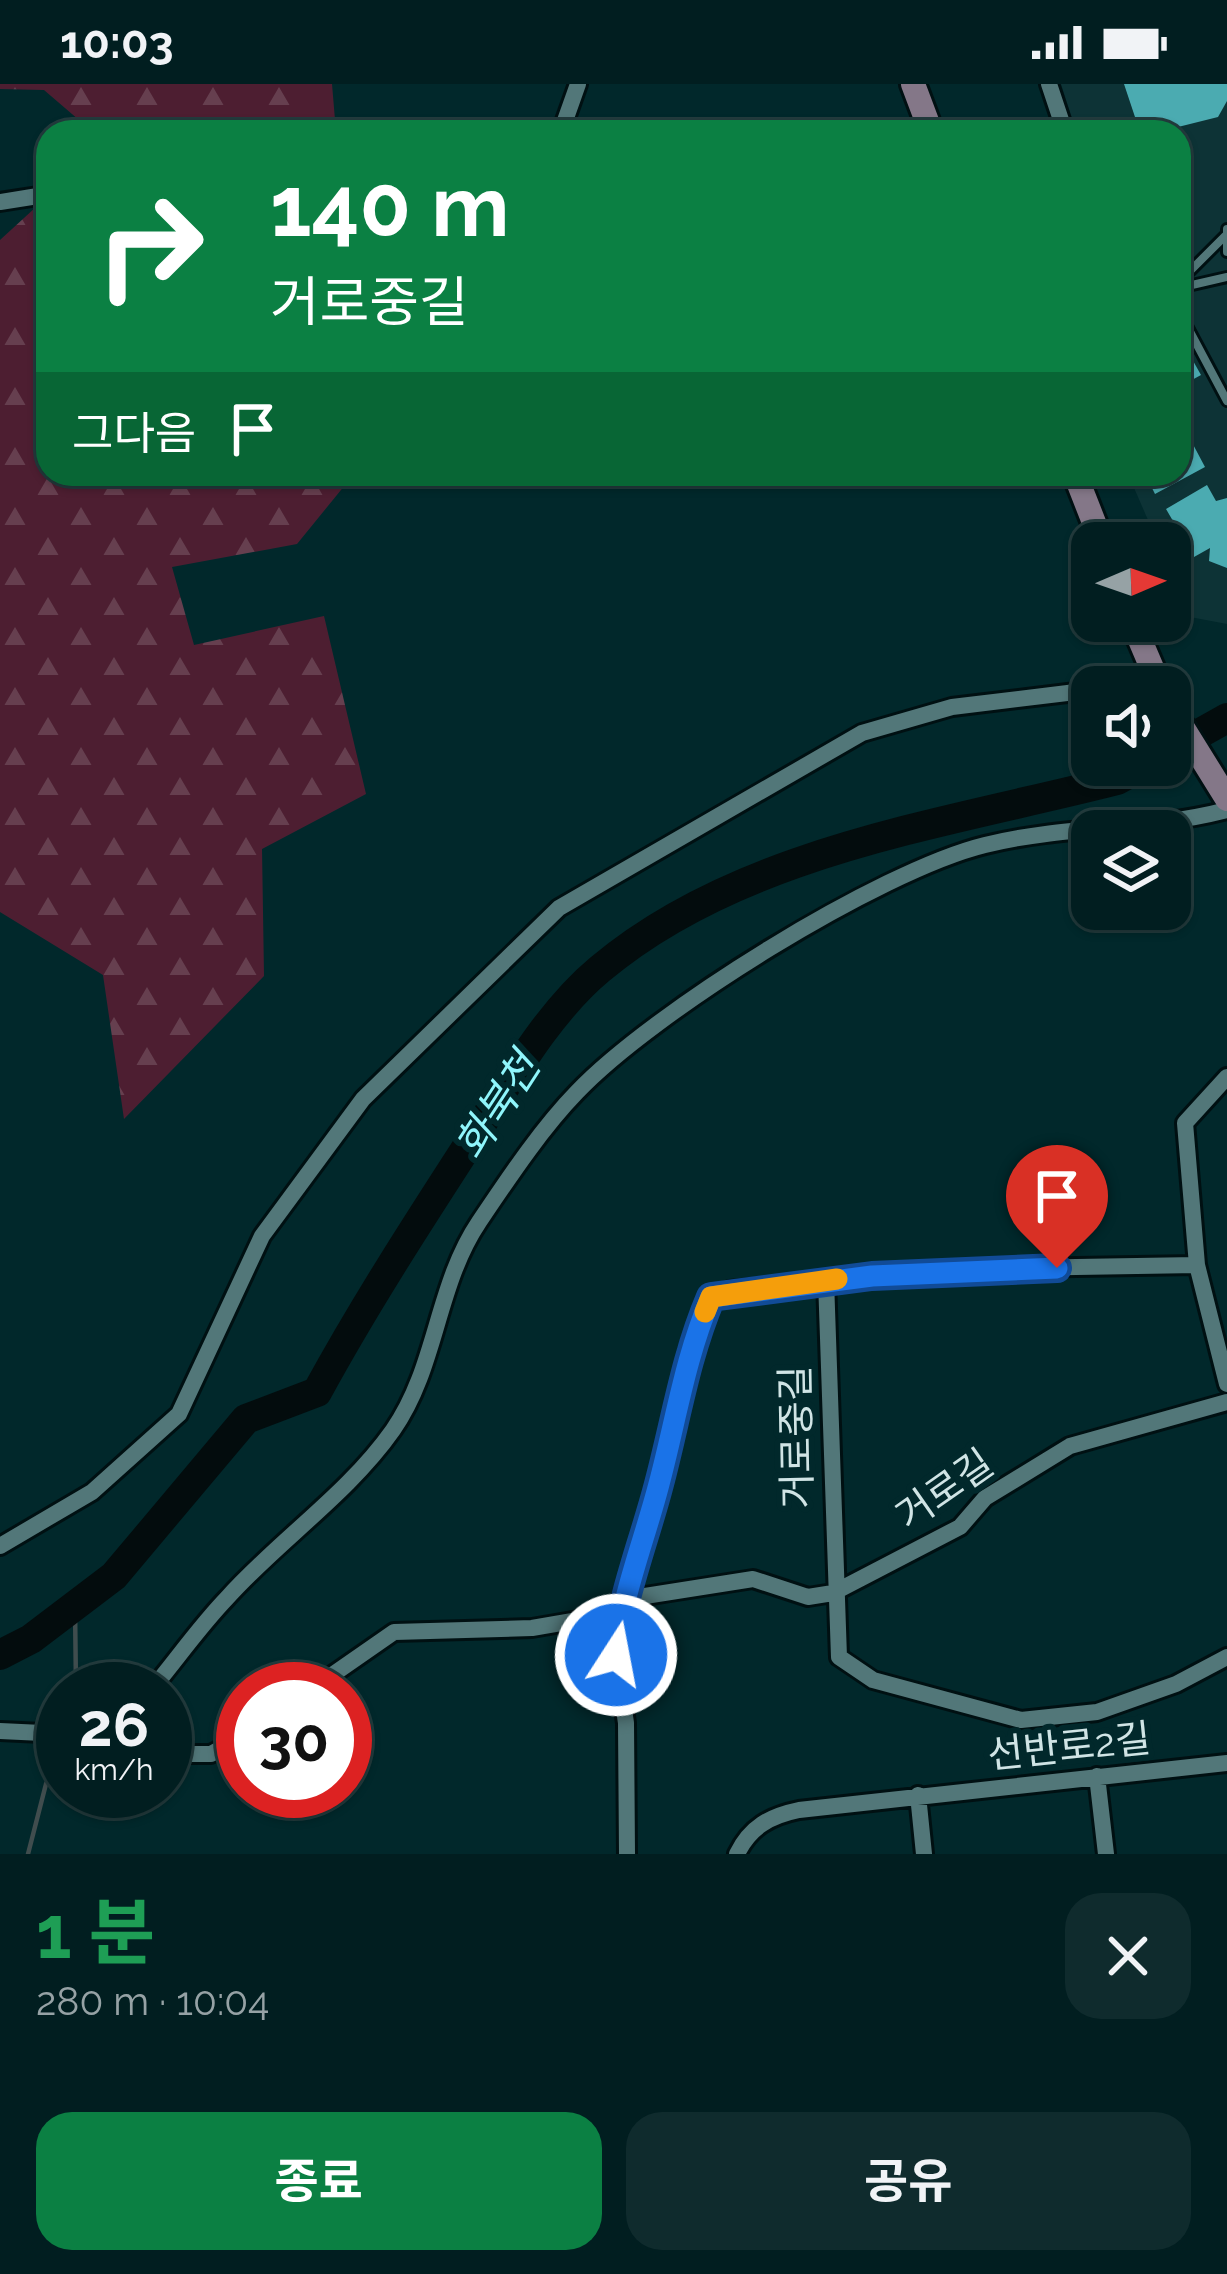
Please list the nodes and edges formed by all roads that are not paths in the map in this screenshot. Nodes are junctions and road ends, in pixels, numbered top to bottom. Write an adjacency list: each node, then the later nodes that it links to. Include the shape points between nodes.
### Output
1 (578, 84): 4 (street)
2 (914, 84): 5 (main road)
3 (1049, 84): 6 (street)
4 (565, 120)
5 (927, 120)
6 (1061, 120)
7 (36, 196): 8 (street)
8 (0, 202)
9 (1226, 233): 10 (lane); 11 (lane)
10 (1227, 252)
11 (1191, 272)
12 (1227, 277): 13 (lane)
13 (1191, 283)
14 (1191, 333): 15 (lane)
15 (1227, 401)
16 (1080, 486): 17 (main road)
17 (1094, 522)
18 (1071, 692): 27 (street, via 952,707 862,733 559,908 363,1099 262,1236 179,1414 92,1492)
19 (1191, 740): 20 (main road)
20 (1227, 799)
21 (1227, 810): 31 (street, via 1172,825 980,846 858,898 645,1030 575,1093 476,1226 450,1280 425,1372 393,1430 227,1597)
22 (1227, 1077): 23 (street, via 1185,1123)
23 (1197, 1265): 24 (street); 25 (street)
24 (826, 1280): 28 (street, 거로중길); 29 (street, via 711,1297 688,1351)
25 (1227, 1384)
26 (1227, 1402): 28 (street, 거로길, via 1070,1446 985,1498 961,1527)
27 (0, 1546)
28 (833, 1593): 29 (street, via 808,1598 753,1579); 30 (street, 거로중길, via 839,1657 873,1681 1021,1720 1097,1712)
29 (623, 1606): 32 (street, via 532,1628 394,1632); 39 (street, via 616,1655 626,1723)
30 (1227, 1657)
31 (174, 1662)
32 (351, 1662)
33 (0, 1731): 34 (street)
34 (36, 1733)
35 (1227, 1763): 36 (street, 선반로2길)
36 (1097, 1775): 37 (street, 선반로2길); 41 (street)
37 (918, 1795): 38 (street, 선반로2길, via 774,1815); 40 (street)
38 (740, 1848)
39 (627, 1854)
40 (924, 1854)
41 (1106, 1854)

